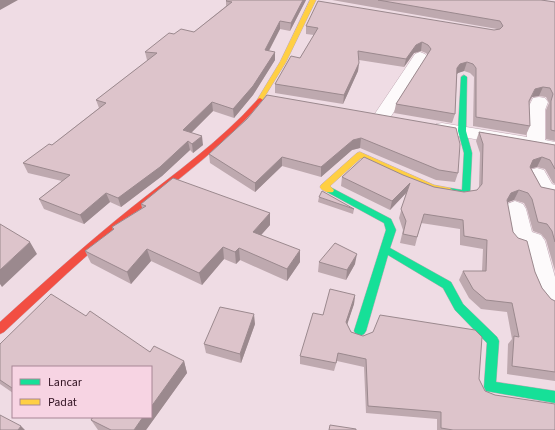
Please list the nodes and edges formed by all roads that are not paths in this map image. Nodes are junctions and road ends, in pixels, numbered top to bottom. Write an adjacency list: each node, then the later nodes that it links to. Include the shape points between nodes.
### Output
1 (312, 1): 2 (street); 16 (street, via 282,64 270,98 96,241)
2 (327, 4)
3 (420, 57): 6 (street)
4 (464, 78): 8 (street)
5 (539, 102): 9 (street, via 536,110)
6 (381, 118)
7 (425, 125): 8 (street)
8 (462, 131): 9 (street); 14 (street, via 468,153 466,193 432,188 360,155 324,187 388,221 391,230)
9 (536, 144): 10 (street)
10 (555, 148)
11 (537, 175): 12 (street, via 545,190)
12 (555, 192)
13 (515, 209): 15 (street, via 522,240 533,241 545,286)
14 (385, 249): 17 (street); 18 (street, via 447,285 459,307 493,341 490,387)
15 (555, 299)
16 (0, 329)
17 (360, 331)
18 (555, 397)

